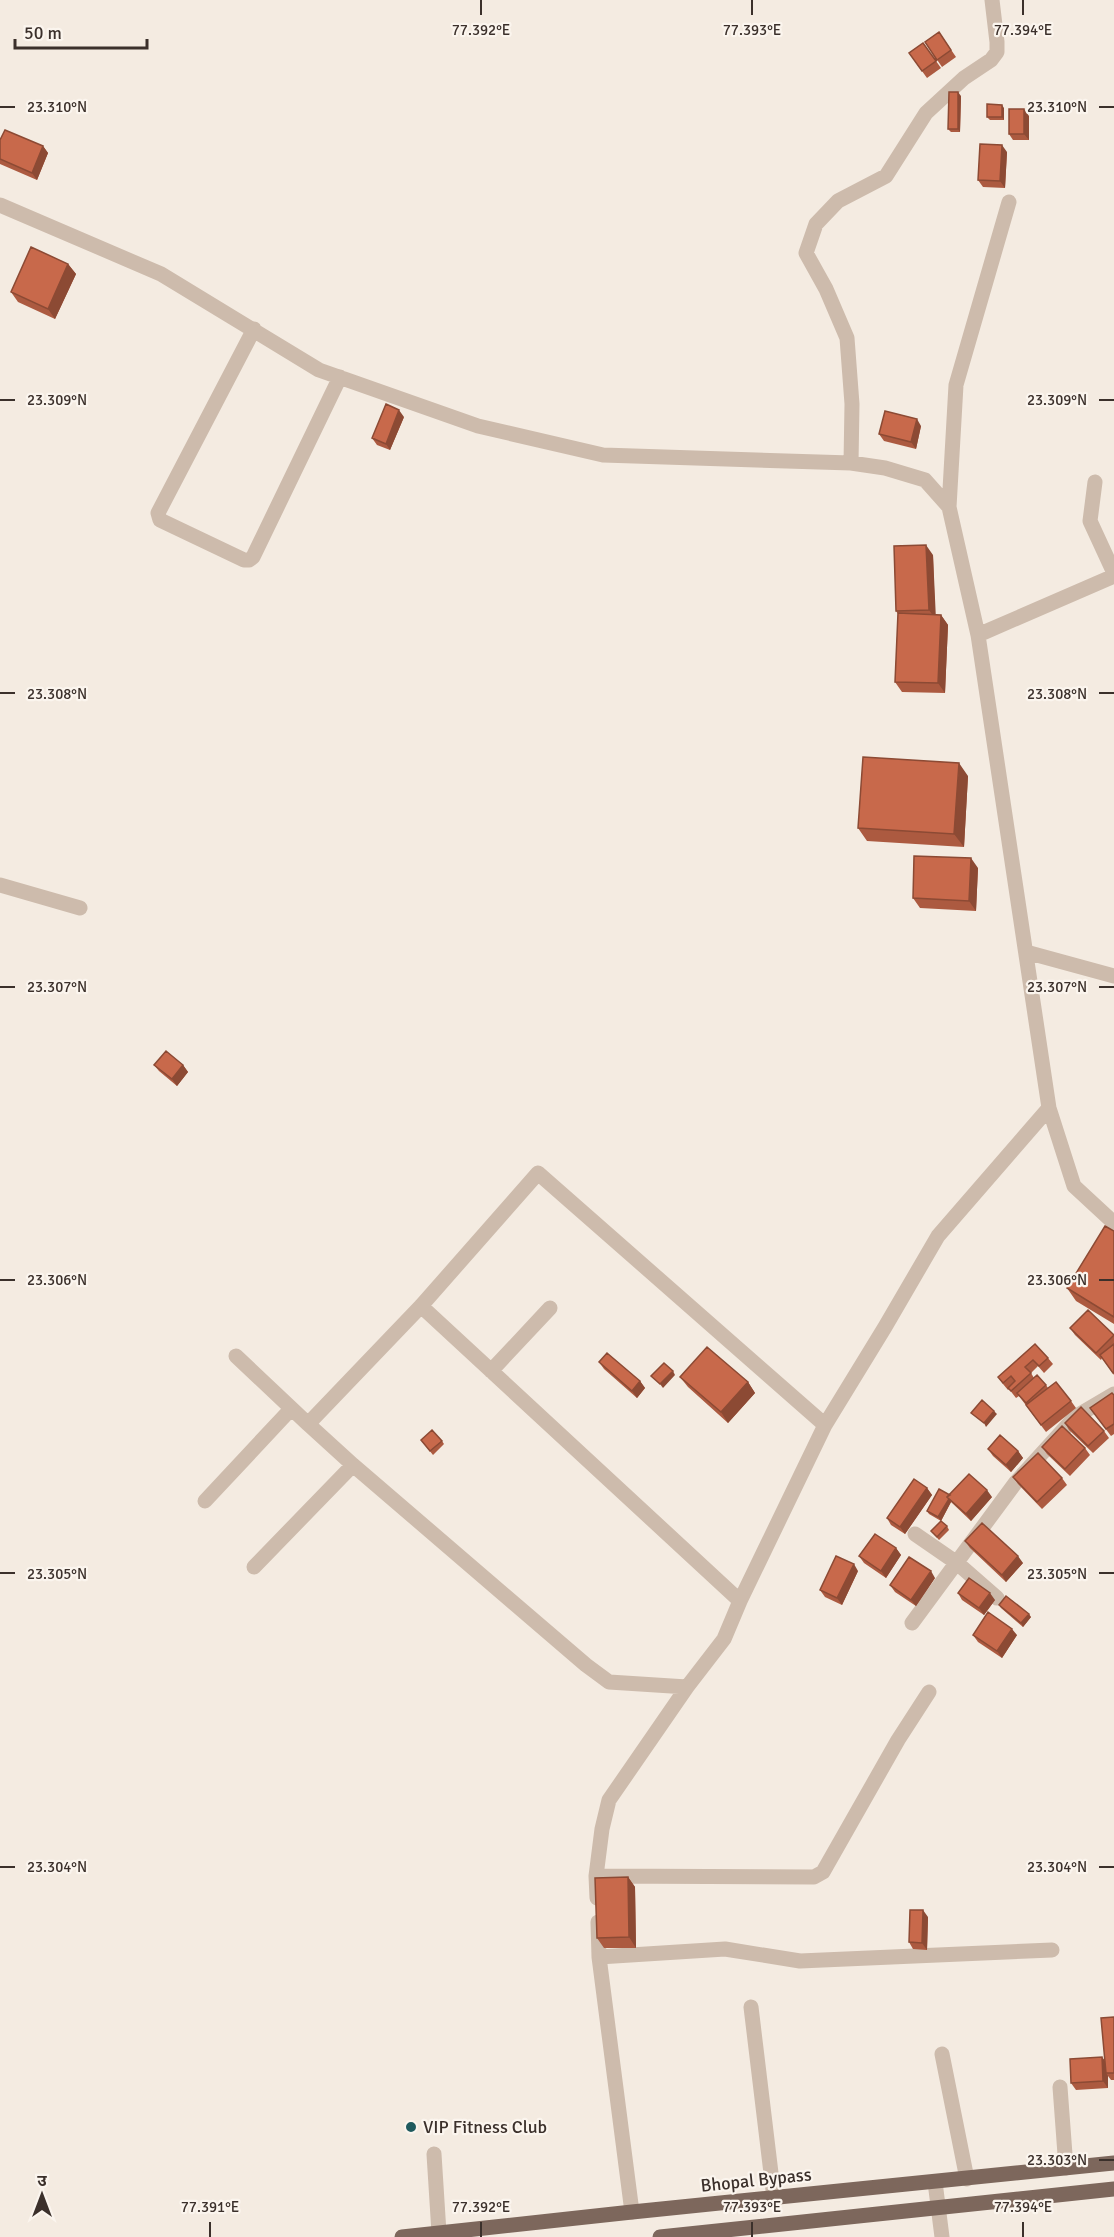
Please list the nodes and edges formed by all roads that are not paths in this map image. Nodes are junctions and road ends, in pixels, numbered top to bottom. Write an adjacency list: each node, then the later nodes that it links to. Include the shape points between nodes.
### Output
1 (992, 0): 6 (street, via 997,52 926,113 886,176 838,201 816,224 806,252 847,338)
2 (1009, 202): 8 (street, via 956,385)
3 (0, 205): 4 (street, via 161,274)
4 (254, 329): 5 (street, via 319,370); 5 (street, via 158,513 160,520 249,560)
5 (340, 377): 6 (street, via 478,426 603,455)
6 (851, 462): 8 (street, via 925,480)
7 (1095, 482): 9 (street, via 1090,522)
8 (949, 507): 10 (street)
9 (1114, 575): 10 (street)
10 (978, 635): 13 (street)
11 (0, 885): 12 (street)
12 (80, 908)
13 (1026, 952): 14 (street); 15 (street)
14 (1114, 976)
15 (1049, 1108): 16 (street, via 1074,1186); 24 (street, via 938,1236)
16 (1114, 1223)
17 (421, 1306): 20 (street); 23 (street); 24 (street, via 538,1173)
18 (550, 1308): 20 (street)
19 (236, 1356): 22 (street)
20 (491, 1371): 31 (street)
21 (1114, 1394): 28 (street, via 1076,1417 1016,1482)
22 (291, 1409): 23 (street); 26 (street)
23 (309, 1424): 25 (street)
24 (825, 1425): 31 (street)
25 (353, 1465): 29 (street); 33 (street, via 609,1682)
26 (205, 1501)
27 (915, 1534): 28 (street)
28 (957, 1563): 30 (street); 32 (street)
29 (254, 1567)
30 (997, 1598)
31 (740, 1601): 33 (street, via 724,1639)
32 (912, 1623)
33 (687, 1687): 35 (street, via 609,1800)
34 (929, 1692): 35 (street, via 823,1872 814,1876)
35 (596, 1876): 37 (street)
36 (1052, 1950): 37 (street, via 800,1961 725,1949)
37 (599, 1957): 49 (street)
38 (751, 2007): 47 (street)
39 (942, 2054): 44 (street)
40 (1060, 2087): 43 (street)
41 (434, 2154): 50 (street)
42 (1114, 2163): 43 (main road, Bhopal Bypass)
43 (1066, 2168): 44 (main road, Bhopal Bypass)
44 (967, 2179): 45 (main road, Bhopal Bypass)
45 (935, 2182): 47 (main road, Bhopal Bypass); 48 (street)
46 (1114, 2188): 48 (main road)
47 (774, 2198): 49 (main road, Bhopal Bypass)
48 (938, 2208): 52 (main road); 53 (street)
49 (632, 2211): 50 (main road, Bhopal Bypass)
50 (439, 2233): 51 (main road, Bhopal Bypass)
51 (402, 2237)
52 (660, 2237)
53 (942, 2237)

